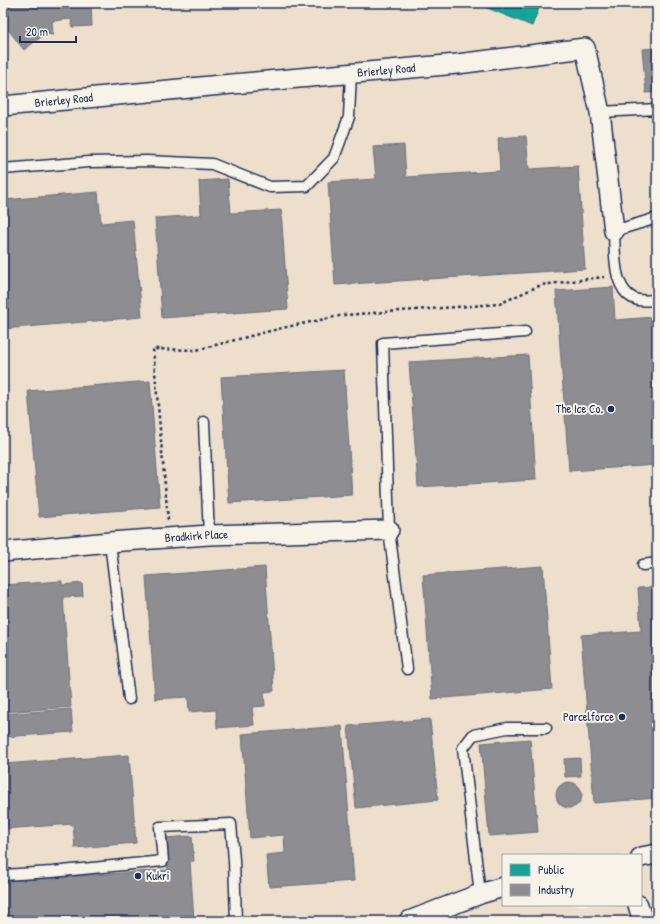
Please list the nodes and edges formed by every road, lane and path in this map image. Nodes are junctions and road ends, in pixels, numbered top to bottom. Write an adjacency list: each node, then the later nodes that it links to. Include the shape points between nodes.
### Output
1 (351, 73): 2 (street, Brierley Road); 4 (street, Brierley Road, via 457,64 585,48); 5 (lane, via 349,117 334,158 307,186 270,187 212,164 89,162)
2 (3, 106)
3 (657, 109): 4 (lane)
4 (600, 112): 7 (street, Brierley Road)
5 (3, 169)
6 (657, 218): 7 (lane)
7 (614, 231): 8 (lane)
8 (617, 276): 9 (lane, via 625,292 638,300); 14 (path, via 541,285 499,304 344,315 196,350 153,350)
9 (657, 300)
10 (525, 332): 12 (lane, via 383,343)
11 (204, 422): 13 (lane)
12 (389, 530): 13 (street, Bradkirk Place); 19 (lane)
13 (209, 535): 14 (street, Bradkirk Place)
14 (170, 538): 15 (street, Bradkirk Place)
15 (110, 542): 16 (street, Bradkirk Place); 20 (lane)
16 (3, 552)
17 (657, 564): 18 (lane)
18 (644, 565)
19 (407, 669)
20 (129, 699)
21 (546, 728): 26 (lane, via 507,728 473,735 463,748)
22 (657, 854): 23 (street)
23 (642, 857)
24 (3, 875): 28 (lane, via 163,861 160,827 231,824)
25 (502, 887): 26 (street)
26 (480, 894): 29 (street)
27 (638, 906): 30 (street)
28 (236, 921)
29 (409, 921)
30 (643, 921)

